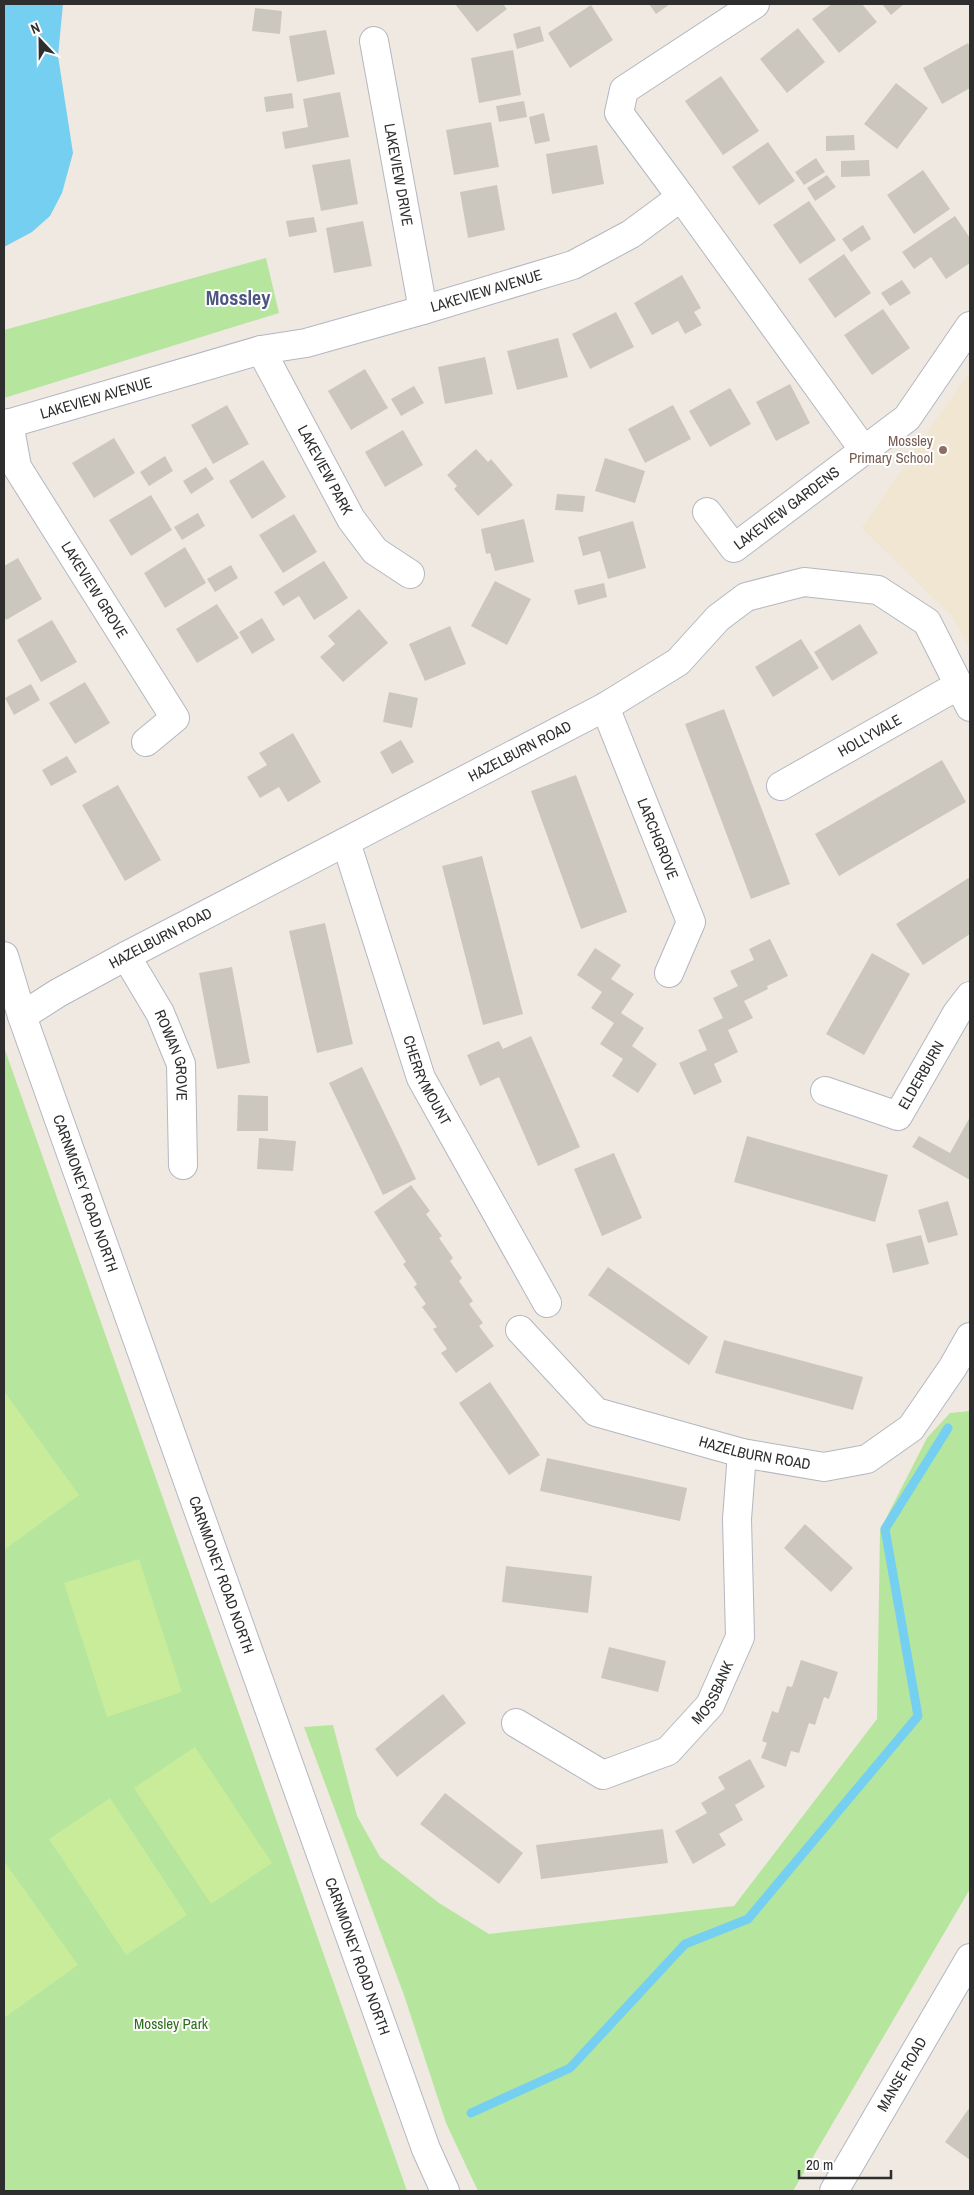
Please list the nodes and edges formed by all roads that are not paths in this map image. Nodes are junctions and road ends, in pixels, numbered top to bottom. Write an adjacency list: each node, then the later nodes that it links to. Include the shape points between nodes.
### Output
1 (755, 4): 3 (street, via 624,90 619,113)
2 (374, 41): 4 (street, LAKEVIEW DRIVE)
3 (681, 197): 4 (street, LAKEVIEW AVENUE, via 631,234 572,265); 8 (street)
4 (422, 310): 6 (street, LAKEVIEW AVENUE, via 306,343)
5 (970, 326): 8 (street, LAKEVIEW GARDENS, via 906,418)
6 (261, 350): 7 (street, LAKEVIEW AVENUE); 10 (street, LAKEVIEW PARK, via 351,519 375,551)
7 (6, 424): 13 (street, LAKEVIEW GROVE, via 17,467 175,718)
8 (862, 450): 9 (street, LAKEVIEW GARDENS, via 734,548)
9 (708, 512)
10 (410, 574)
11 (965, 696): 12 (street, HAZELBURN ROAD, via 927,622 878,590 804,582 746,597 718,618 678,662); 14 (street, HOLLYVALE)
12 (605, 706): 15 (street, HAZELBURN ROAD); 18 (street, LARCHGROVE, via 691,922)
13 (146, 742)
14 (781, 786)
15 (346, 842): 17 (street, HAZELBURN ROAD); 23 (street, CHERRYMOUNT, via 421,1078)
16 (4, 956): 20 (street, CARNMONEY ROAD NORTH)
17 (126, 956): 20 (street, HAZELBURN ROAD); 22 (street, ROWAN GROVE, via 160,1012 181,1064)
18 (669, 973)
19 (970, 996): 21 (street, ELDERBURN, via 898,1116)
20 (22, 1016): 30 (street, CARNMONEY ROAD NORTH, via 426,2149)
21 (825, 1091)
22 (183, 1165)
23 (546, 1303)
24 (520, 1330): 27 (street, HAZELBURN ROAD, via 596,1412)
25 (970, 1337): 26 (street, HAZELBURN ROAD)
26 (962, 1372): 27 (street, HAZELBURN ROAD, via 911,1428 867,1459 824,1467)
27 (742, 1453): 28 (street, MOSSBANK, via 737,1519 740,1637 710,1705 668,1751 603,1775)
28 (516, 1723)
29 (970, 1958): 31 (street, MANSE ROAD)
30 (445, 2191)
31 (834, 2191)

